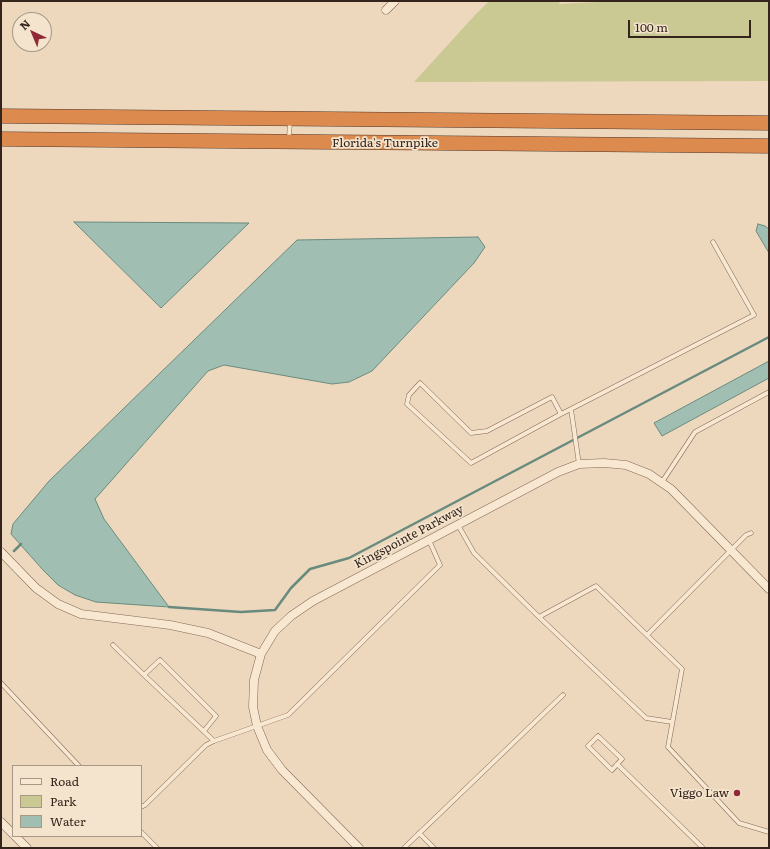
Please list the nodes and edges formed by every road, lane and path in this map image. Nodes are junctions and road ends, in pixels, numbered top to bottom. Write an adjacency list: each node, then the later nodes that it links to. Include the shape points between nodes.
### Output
1 (395, 1): 2 (street)
2 (386, 10)
3 (1, 116): 4 (highway, Florida's Turnpike)
4 (291, 118): 5 (highway, Florida's Turnpike); 7 (lane)
5 (769, 123)
6 (1, 140): 7 (highway, Florida's Turnpike)
7 (289, 142): 8 (highway, Florida's Turnpike)
8 (769, 146)
9 (713, 242): 11 (lane, via 754,316)
10 (769, 392): 14 (lane, via 695,432)
11 (571, 409): 12 (lane); 13 (lane)
12 (561, 414): 12 (lane, via 471,463 407,404 409,395 420,383 471,433 487,431 552,397)
13 (579, 464): 14 (street, Kingspointe Parkway, via 626,465 649,474); 15 (street, Kingspointe Parkway, via 558,472)
14 (662, 483): 18 (street, Kingspointe Parkway)
15 (458, 525): 17 (street, Kingspointe Parkway); 21 (lane, via 474,553)
16 (751, 533): 18 (lane)
17 (429, 540): 24 (street, Kingspointe Parkway, via 313,601 275,631); 29 (lane, via 440,565 288,716)
18 (731, 551): 20 (street, Kingspointe Parkway); 22 (lane)
19 (1, 552): 24 (street, via 36,588 58,604 81,614 170,625 208,633)
20 (769, 589)
21 (539, 617): 22 (lane, via 596,586); 28 (lane, via 646,718)
22 (647, 635): 28 (lane, via 682,669)
23 (114, 644): 25 (lane)
24 (261, 654): 29 (street, Kingspointe Parkway, via 254,680 253,707)
25 (144, 675): 30 (lane); 30 (lane, via 160,660 216,716)
26 (1, 683): 33 (lane)
27 (563, 694): 39 (lane)
28 (672, 722): 36 (lane, via 668,747 739,823)
29 (257, 726): 31 (lane); 43 (street, Kingspointe Parkway, via 267,750 282,770)
30 (204, 731): 31 (lane)
31 (214, 741): 34 (lane, via 206,745)
32 (617, 764): 32 (lane, via 622,760 598,736 588,746 612,770); 46 (lane)
33 (78, 765)
34 (142, 806)
35 (1, 822): 37 (street)
36 (769, 832)
37 (12, 833)
38 (142, 833): 42 (lane)
39 (419, 834): 44 (lane); 45 (lane)
40 (16, 837): 41 (street)
41 (27, 848)
42 (157, 848)
43 (359, 848)
44 (404, 848)
45 (434, 848)
46 (703, 848)

